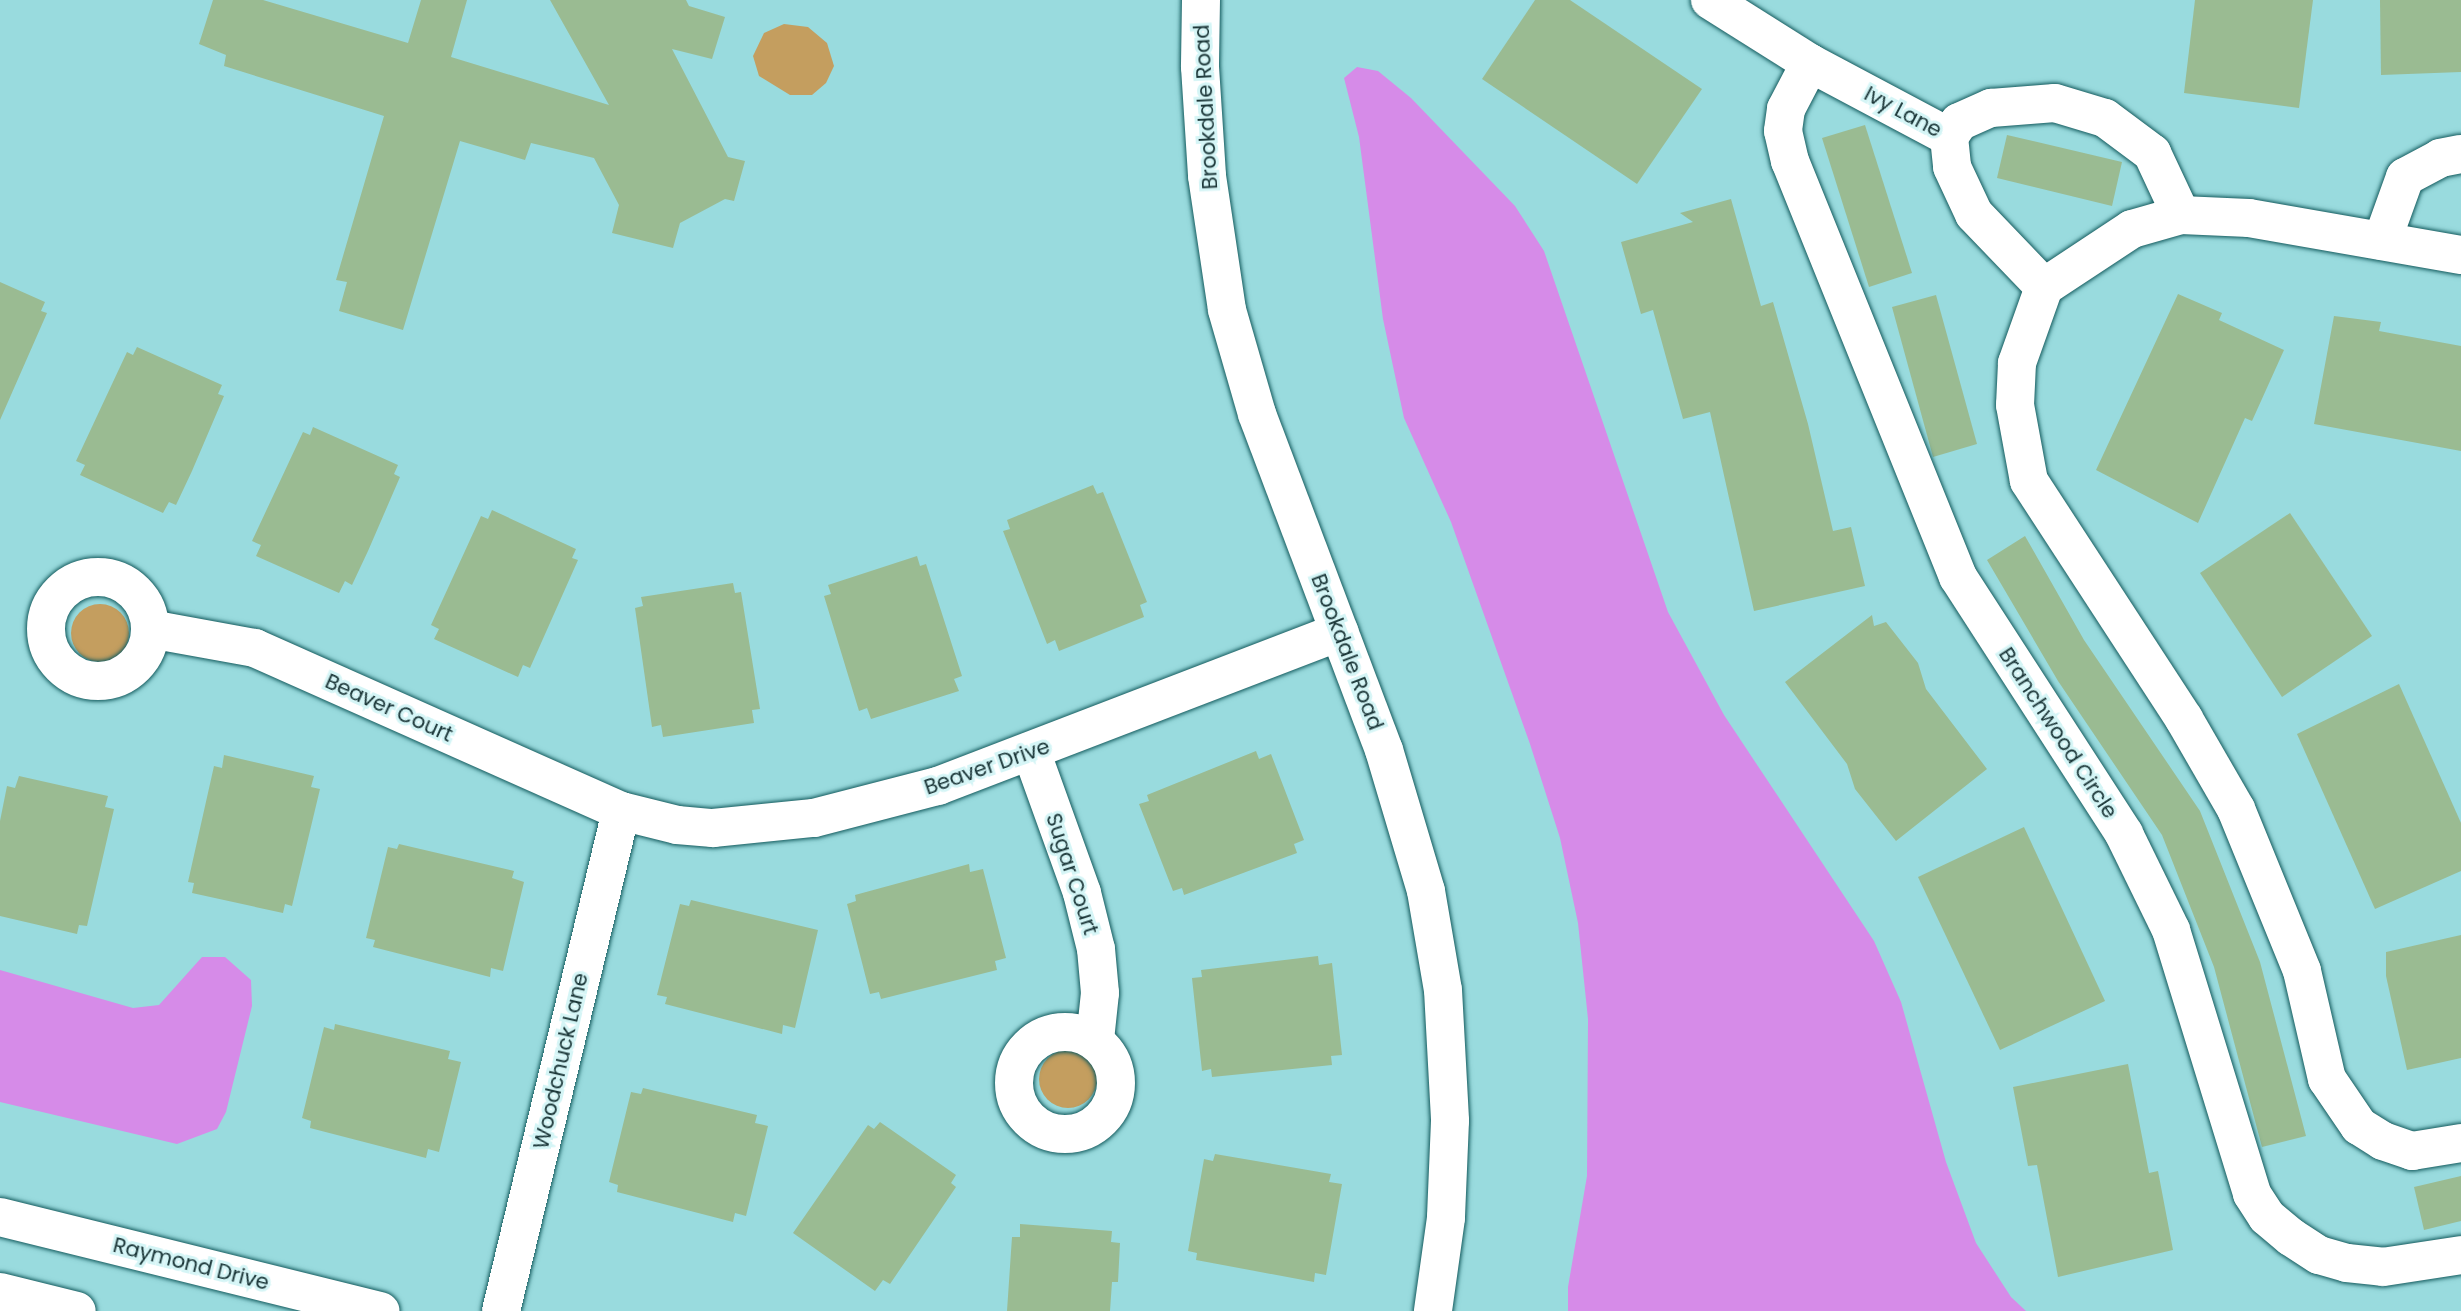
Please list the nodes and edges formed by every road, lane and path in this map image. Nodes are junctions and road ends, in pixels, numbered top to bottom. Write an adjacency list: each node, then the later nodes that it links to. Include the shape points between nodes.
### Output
1 (1201, 0): 11 (street, Brookdale Road, via 1207,176 1227,310 1257,414)
2 (1710, 0): 3 (street, Ivy Lane)
3 (1810, 63): 4 (street, Ivy Lane); 17 (street, Branchwood Circle, via 1786,109 1783,131 1790,161 1958,577 2124,834 2171,930 2252,1194 2267,1217 2319,1255 2383,1267)
4 (1950, 137): 6 (street, Ivy Lane, via 1959,122 1991,108 2055,103 2105,118 2152,153); 9 (street, via 1952,167 1975,214)
5 (2461, 155): 7 (street, via 2440,158 2405,177)
6 (2181, 215): 7 (street, via 2249,218); 9 (street, via 2132,229)
7 (2382, 241): 8 (street)
8 (2461, 255)
9 (2044, 287): 15 (street, via 2017,363 2015,405 2029,481 2191,730 2236,809 2302,971 2327,1079 2338,1101 2359,1126 2412,1151)
10 (150, 629): 13 (street, Beaver Court, via 255,648)
11 (1339, 632): 12 (street, Beaver Drive); 22 (street, Brookdale Road, via 1384,750 1422,878 1443,990 1450,1121 1446,1218)
12 (1031, 751): 13 (street, Beaver Drive, via 938,786 814,818 713,828 677,825); 14 (street, Sugar Court, via 1082,893 1096,949 1100,993)
13 (621, 811): 21 (street, Woodchuck Lane)
14 (1095, 1041)
15 (2461, 1143)
16 (0, 1217): 20 (street, Raymond Drive)
17 (2461, 1255)
18 (0, 1292): 19 (street)
19 (78, 1311)
20 (381, 1311)
21 (501, 1311)
22 (1433, 1311)

